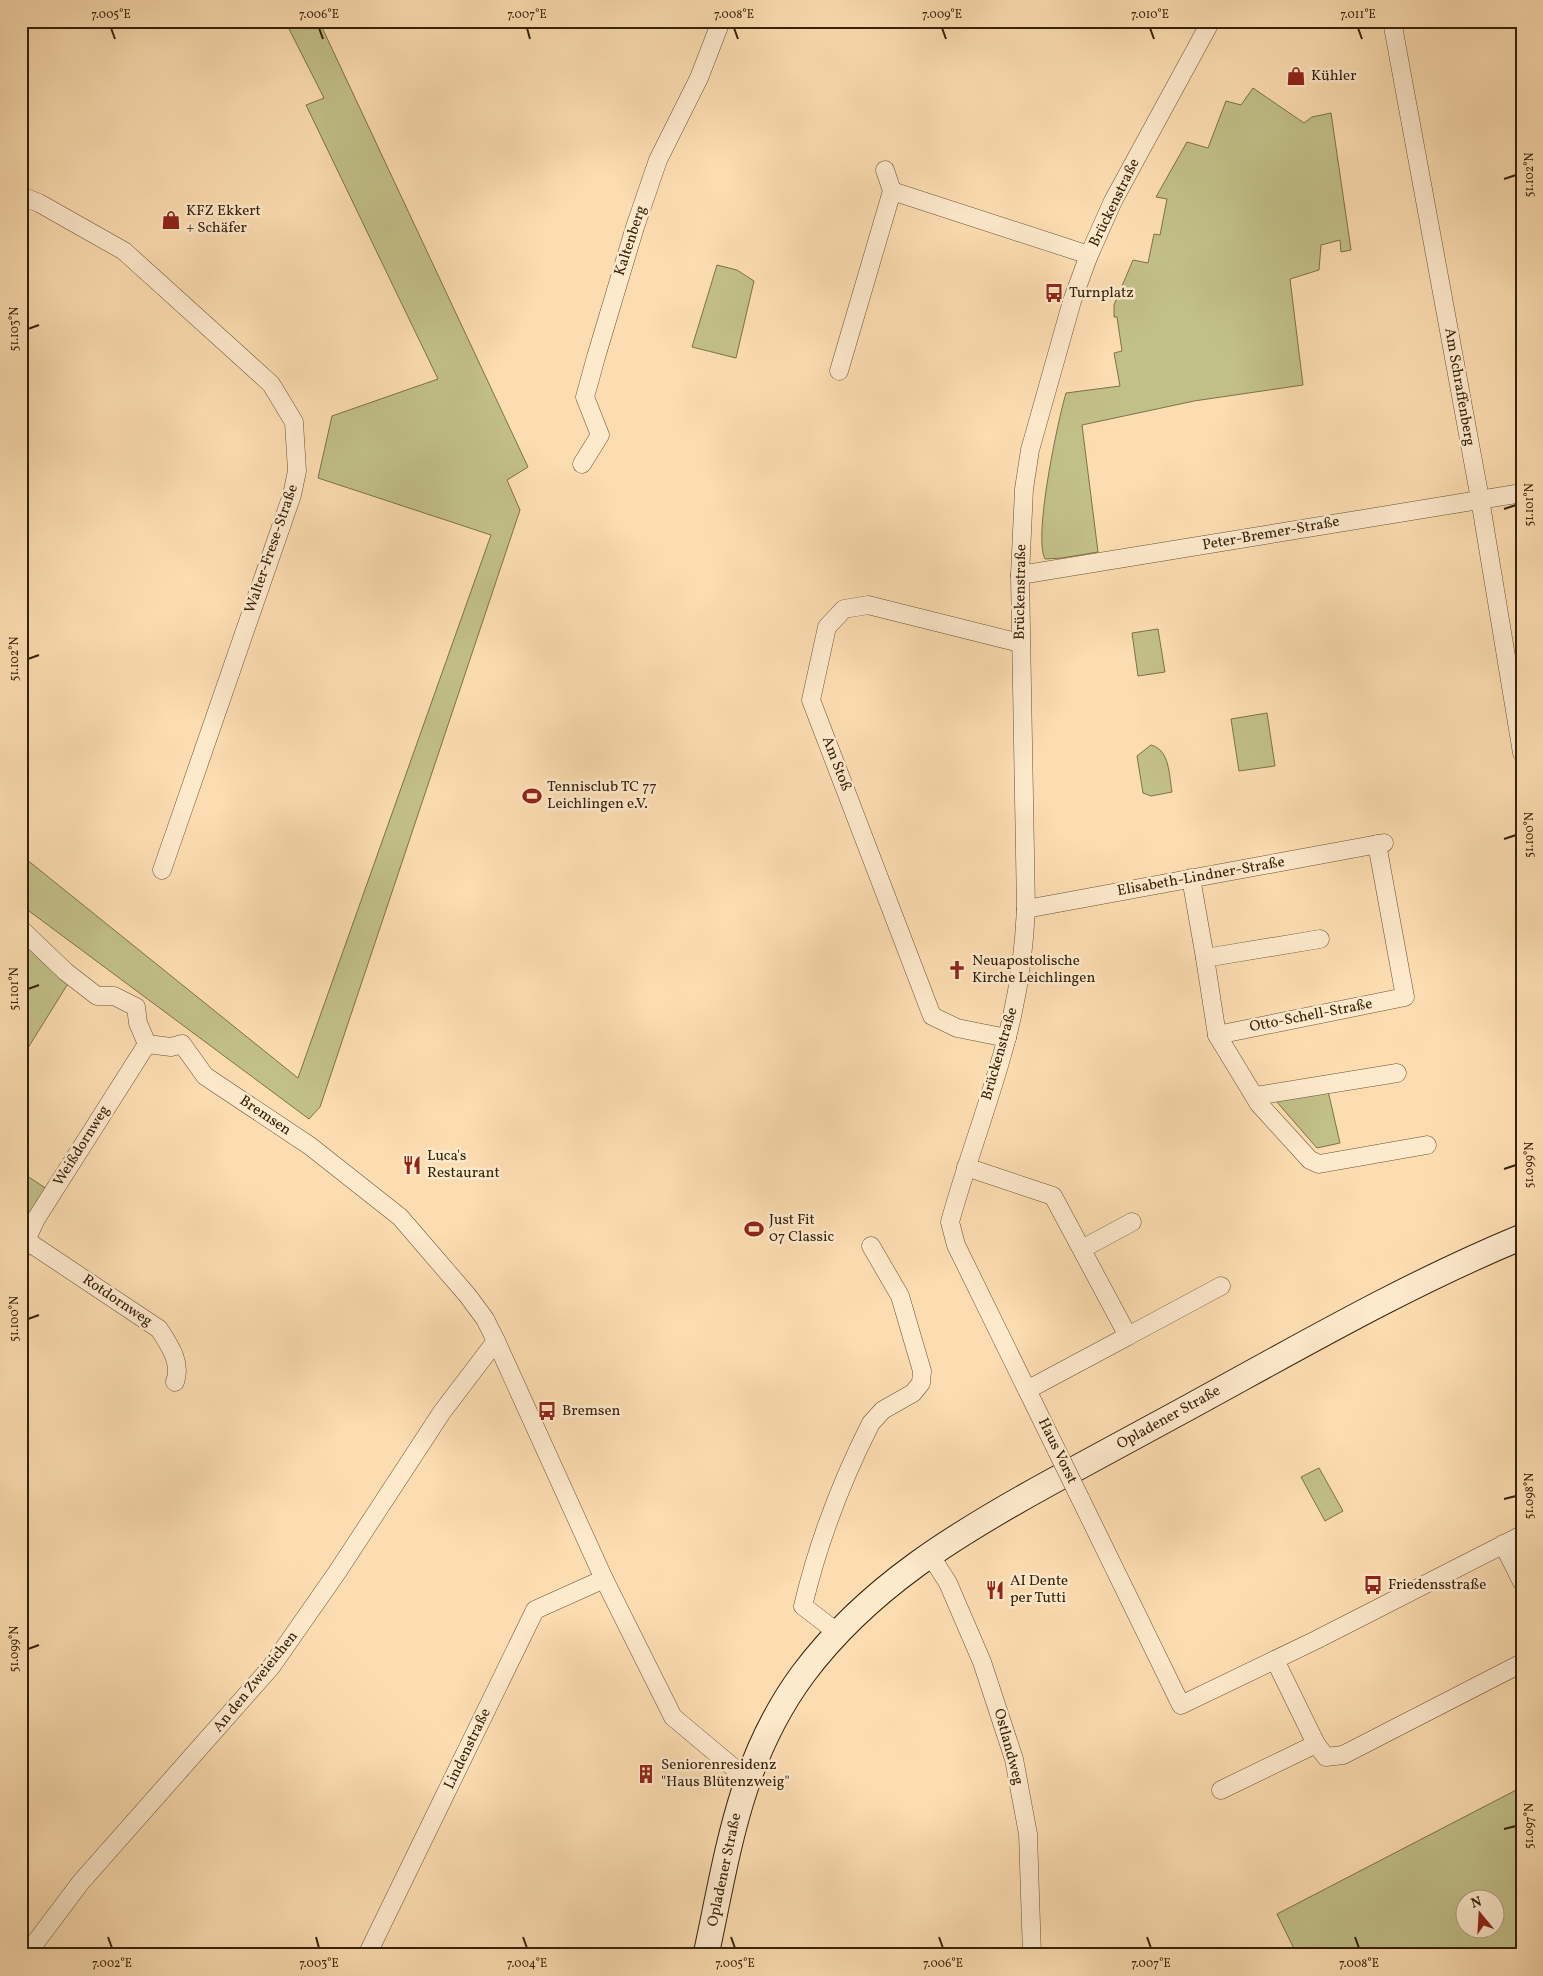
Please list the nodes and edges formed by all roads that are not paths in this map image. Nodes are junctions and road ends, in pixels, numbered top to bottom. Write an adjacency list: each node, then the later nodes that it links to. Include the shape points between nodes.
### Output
1 (720, 21): 9 (street, Kaltenberg, via 699,78 658,160 635,228 585,397 600,435)
2 (1211, 21): 7 (street, Brückenstraße, via 1113,201)
3 (1392, 21): 11 (street, Am Schraffenberg)
4 (885, 170): 5 (street)
5 (892, 191): 7 (street); 8 (street)
6 (21, 196): 15 (street, Walter-Frese-Straße, via 124,251 271,384 294,422 297,471 292,495)
7 (1089, 255): 12 (street, Brückenstraße, via 1072,301 1030,450 1024,490)
8 (839, 371)
9 (582, 464)
10 (1522, 493): 11 (street, Peter-Bremer-Straße)
11 (1480, 499): 12 (street, Peter-Bremer-Straße); 14 (street, Am Schraffenberg)
12 (1020, 575): 13 (street, Brückenstraße)
13 (1020, 643): 17 (street, Brückenstraße); 23 (street, Am Stoß, via 868,605 844,609 827,627 811,700 932,1016 957,1028)
14 (1522, 753)
15 (162, 870)
16 (1191, 878): 17 (street, Elisabeth-Lindner-Straße); 20 (street); 21 (street, Elisabeth-Lindner-Straße, via 1381,844)
17 (1026, 909): 23 (street, Brückenstraße, via 1020,981)
18 (21, 929): 24 (street, via 97,996 114,996 136,1008)
19 (1320, 939): 20 (street)
20 (1205, 958): 22 (street)
21 (1405, 997): 22 (street, Otto-Schell-Straße)
22 (1217, 1035): 26 (street)
23 (1007, 1038): 28 (street, Brückenstraße)
24 (147, 1044): 32 (street, Weißdornweg, via 36,1219); 37 (street, Bremsen, via 182,1044 205,1076 310,1146 400,1217 468,1296)
25 (1397, 1073): 26 (street)
26 (1256, 1096): 27 (street, via 1259,1104 1288,1137 1310,1160 1319,1164)
27 (1427, 1145)
28 (966, 1167): 29 (street, Brückenstraße); 34 (street, via 1053,1196)
29 (958, 1193): 39 (street, Haus Vorst, via 950,1222 956,1245)
30 (1132, 1222): 34 (street)
31 (1522, 1238): 42 (main road, Opladener Straße, via 1353,1318 982,1520)
32 (24, 1246): 38 (street, Rotdornweg, via 159,1329 173,1351 179,1371)
33 (871, 1246): 45 (street, via 900,1296 922,1370 920,1382 913,1392 883,1410 871,1423 828,1523 810,1576 803,1606)
34 (1082, 1249): 36 (street)
35 (1221, 1286): 36 (street)
36 (1128, 1336): 39 (street)
37 (496, 1341): 43 (street, Bremsen); 51 (street, An den Zweieichen, via 442,1412 271,1667 81,1882)
38 (175, 1382)
39 (1027, 1390): 46 (street, Haus Vorst, bridge, via 1181,1705)
40 (1522, 1535): 41 (street)
41 (1503, 1544): 44 (street); 46 (street)
42 (929, 1554): 45 (main road, Opladener Straße, via 872,1599); 54 (street, Ostlandweg, via 948,1583 982,1662 1014,1760 1028,1834)
43 (604, 1579): 49 (street, Bremsen, via 673,1717); 52 (street, Lindenstraße, via 536,1610)
44 (1522, 1582)
45 (838, 1633): 49 (main road, Opladener Straße, via 802,1675 771,1724)
46 (1275, 1660): 48 (street)
47 (1522, 1662): 48 (street, via 1343,1755 1326,1757)
48 (1316, 1744): 50 (street)
49 (746, 1779): 53 (main road, Opladener Straße, via 724,1862)
50 (1221, 1790)
51 (26, 1955)
52 (367, 1955)
53 (706, 1955)
54 (1032, 1955)

